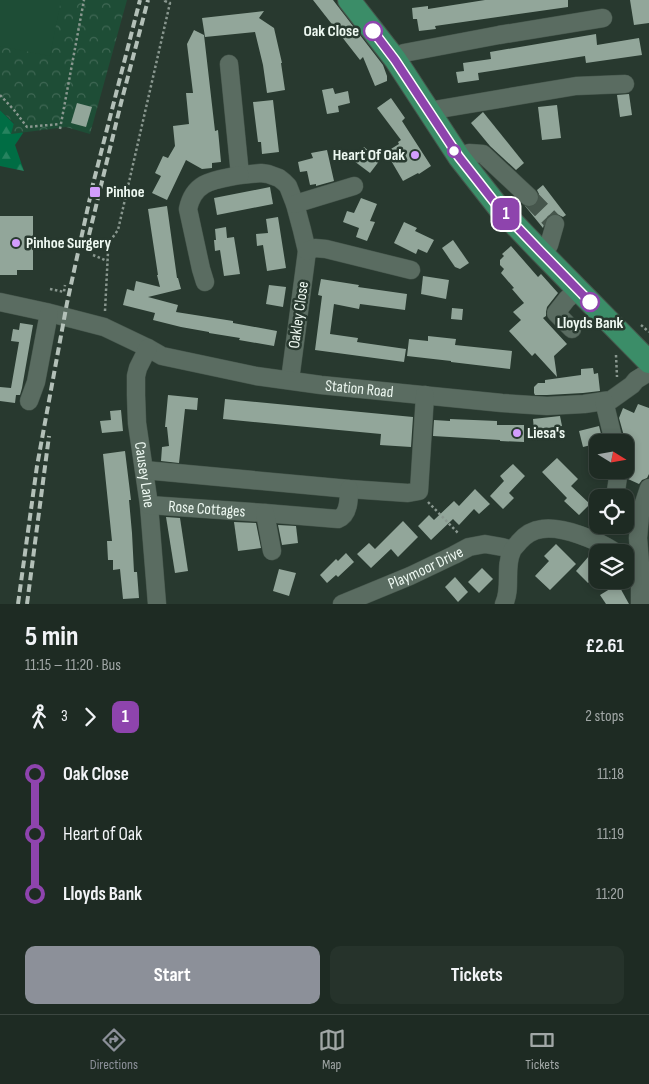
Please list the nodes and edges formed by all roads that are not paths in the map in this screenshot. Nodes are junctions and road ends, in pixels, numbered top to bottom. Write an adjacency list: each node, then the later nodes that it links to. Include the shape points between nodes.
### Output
1 (350, 0): 4 (main road)
2 (362, 0): 4 (street)
3 (603, 18): 5 (street, via 404,53)
4 (373, 31): 5 (main road)
5 (395, 60): 8 (main road)
6 (229, 64): 10 (street)
7 (624, 84): 8 (street, via 576,86)
8 (428, 111): 9 (main road)
9 (459, 157): 12 (street, via 469,153 483,154); 16 (main road, via 499,208)
10 (240, 175): 13 (street, Oakley Close, via 261,173 279,178 288,186); 18 (street, Oakley Close, via 209,181 190,200 188,209)
11 (354, 186): 13 (street)
12 (529, 197)
13 (295, 204): 15 (street, Oakley Close)
14 (555, 224): 16 (street, via 549,245)
15 (307, 250): 17 (street, via 326,248); 26 (street, Oakley Close)
16 (541, 252): 19 (main road)
17 (411, 270)
18 (199, 274)
19 (578, 290): 22 (street, via 556,313); 24 (main road)
20 (0, 302): 21 (street, Station Road)
21 (49, 313): 23 (street, Station Road, via 104,327); 28 (street, via 36,382)
22 (572, 329)
23 (148, 348): 26 (street, Station Road, via 162,356 188,362); 31 (street, Causey Lane, via 136,376 137,423)
24 (649, 362)
25 (649, 372): 29 (street, Station Road, via 617,397)
26 (290, 380): 27 (street, Station Road)
27 (425, 395): 29 (street, Station Road, via 548,406); 33 (street, via 419,491)
28 (29, 401)
29 (604, 402): 30 (street)
30 (612, 434)
31 (144, 470): 33 (street); 34 (street, Causey Lane)
32 (649, 488): 39 (street, via 640,515)
33 (349, 489): 35 (street, Rose Cottages, via 347,507 340,518)
34 (149, 505): 35 (street, Rose Cottages); 41 (street, Causey Lane)
35 (265, 513): 38 (street)
36 (600, 544): 37 (street, via 557,529 542,529 524,536)
37 (512, 550): 42 (street, Playmoor Drive, via 485,544 470,547); 43 (street)
38 (272, 551)
39 (634, 553)
40 (634, 572): 44 (street)
41 (157, 604)
42 (342, 604)
43 (504, 604)
44 (640, 604)

